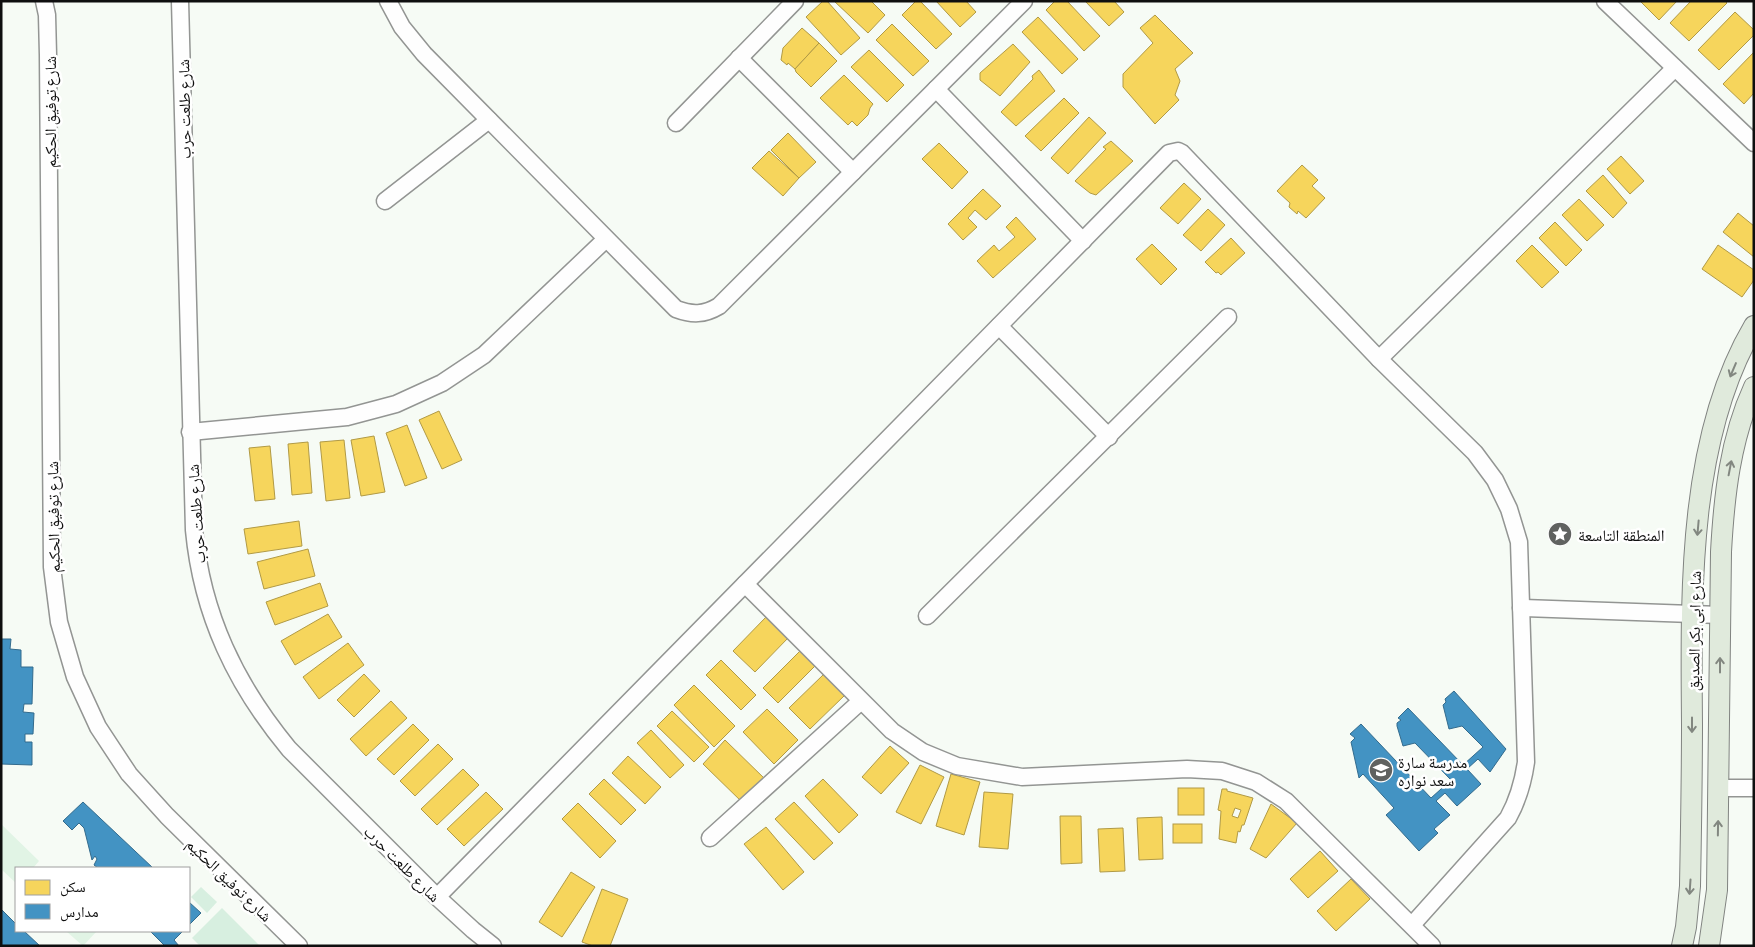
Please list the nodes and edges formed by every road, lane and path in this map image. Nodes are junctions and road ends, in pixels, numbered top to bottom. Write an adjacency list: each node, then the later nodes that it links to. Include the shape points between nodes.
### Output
1 (44, 1): 35 (street, شارع توفيق الحكيم, via 48,55 52,567 59,622 79,685 98,728 129,774)
2 (180, 1): 22 (street, شارع طلعت حرب)
3 (388, 1): 10 (street, via 402,27 424,54)
4 (795, 1): 7 (street)
5 (1024, 1): 9 (street)
6 (1604, 1): 8 (street)
7 (740, 58): 11 (street); 13 (street)
8 (1675, 68): 12 (street); 20 (street)
9 (936, 89): 13 (street); 16 (street)
10 (489, 120): 14 (street); 15 (street)
11 (676, 123)
12 (1754, 143)
13 (853, 172): 15 (street, via 719,306 709,312 687,313 676,309)
14 (384, 202)
15 (606, 238): 22 (street, via 484,355 442,383 396,404 347,418)
16 (1083, 240): 18 (street); 20 (street, via 1169,153 1178,151)
17 (1228, 317): 23 (street)
18 (999, 326): 23 (street); 24 (street)
19 (1754, 326): 26 (main road, شارع ابى بكر الصديق, one-way to 26, via 1725,389 1709,444 1700,500)
20 (1380, 359): 25 (street, via 1475,453 1495,480 1519,542)
21 (1754, 387): 27 (main road, شارع ابى بكر الصديق, one-way to 21, via 1724,498 1734,445)
22 (190, 432): 33 (street, شارع طلعت حرب, via 196,548 202,580 221,641 235,670 251,698 289,749)
23 (1109, 436): 28 (street)
24 (745, 584): 29 (street); 33 (street)
25 (1521, 608): 26 (street); 34 (street, via 1526,762 1517,800 1508,818)
26 (1691, 614): 27 (street); 38 (main road, شارع ابى بكر الصديق, one-way to 38, via 1690,886)
27 (1720, 615): 30 (main road, شارع ابى بكر الصديق, one-way to 27)
28 (927, 616)
29 (861, 701): 32 (street); 34 (street, via 892,731 922,752 957,766 1022,777 1187,769 1222,771 1256,782 1286,801)
30 (1718, 788): 31 (street); 39 (main road, شارع ابى بكر الصديق, one-way to 30, via 1717,890)
31 (1754, 788)
32 (710, 838)
33 (437, 897): 36 (street, شارع طلعت حرب)
34 (1412, 925): 37 (street)
35 (299, 946)
36 (493, 946)
37 (1432, 946)
38 (1682, 946)
39 (1709, 946)

